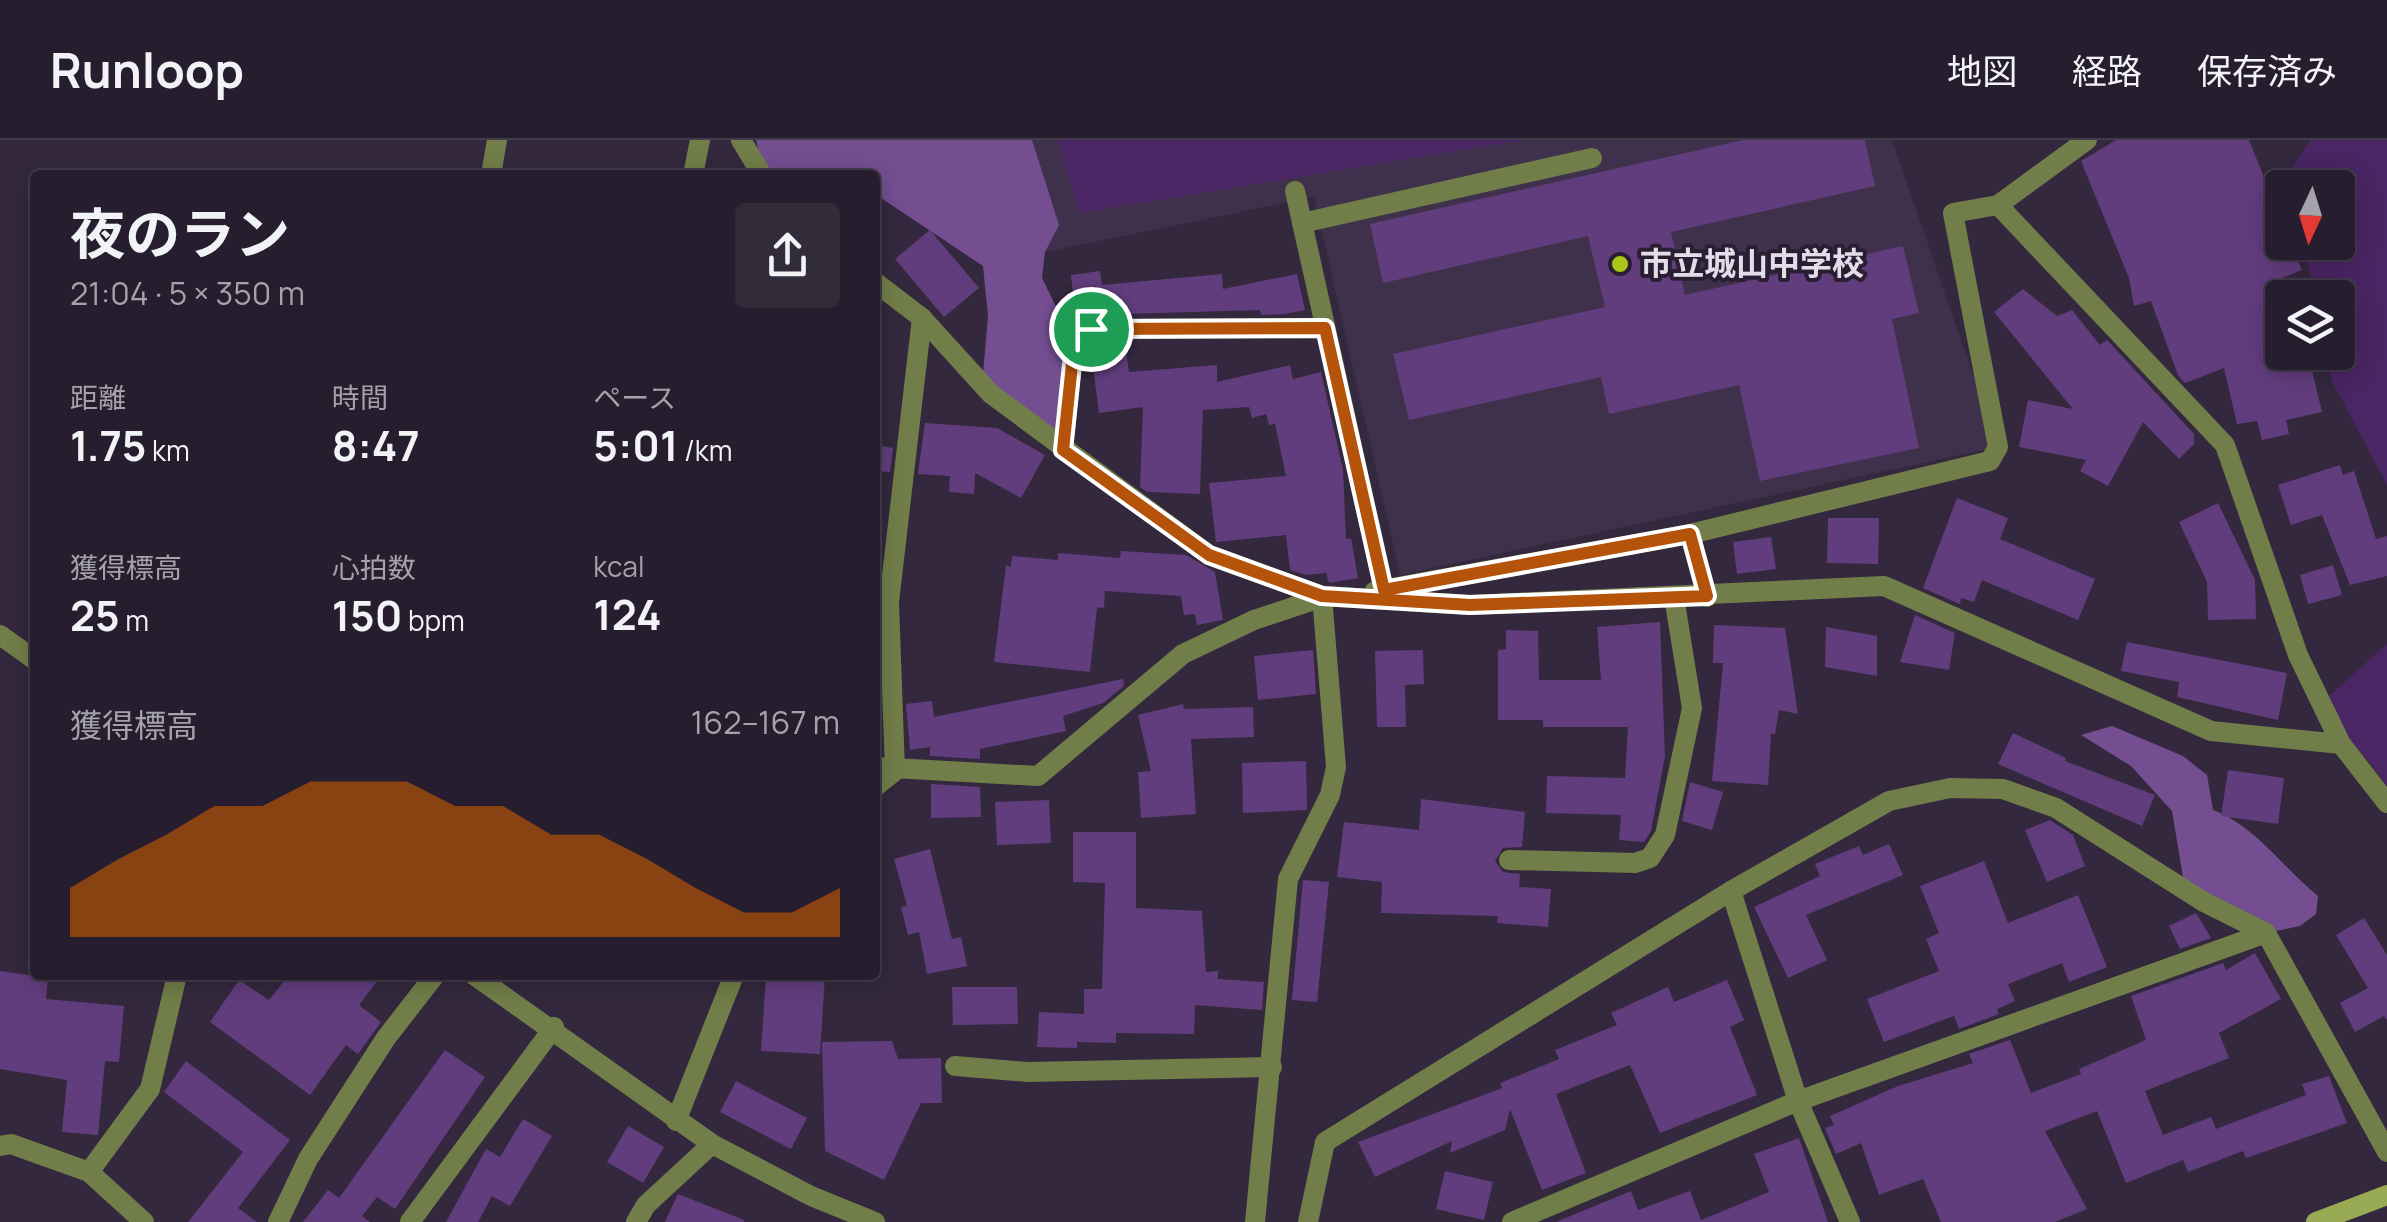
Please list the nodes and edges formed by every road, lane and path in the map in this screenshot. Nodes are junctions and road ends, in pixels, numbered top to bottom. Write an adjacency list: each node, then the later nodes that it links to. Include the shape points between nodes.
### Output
1 (497, 140): 6 (street)
2 (700, 140): 7 (street)
3 (741, 140): 8 (street)
4 (2087, 140): 10 (street)
5 (1592, 158): 11 (street)
6 (492, 170)
7 (695, 170)
8 (759, 170)
9 (1295, 191): 11 (street)
10 (1998, 205): 16 (street, via 1953,213 1998,447 1990,460); 23 (street, via 2226,444 2298,655)
11 (1302, 223): 14 (street)
12 (880, 286): 13 (street)
13 (922, 318): 15 (street, via 990,394); 24 (street, via 889,602)
14 (1325, 328): 15 (street, via 1091,329 1075,336); 17 (street)
15 (1063, 450): 18 (street, via 1209,555)
16 (1690, 534): 17 (street); 19 (street)
17 (1384, 590): 18 (street)
18 (1322, 596): 20 (street, via 1470,605); 24 (street, via 1183,654 1038,776); 35 (street, via 1336,767 1330,795 1288,879)
19 (1707, 596): 20 (street); 23 (street, via 1884,586 2211,732)
20 (1674, 598): 26 (street, via 1692,708 1664,834 1650,858)
21 (0, 635): 22 (street)
22 (30, 656)
23 (2341, 744): 25 (street)
24 (885, 769)
25 (2387, 803)
26 (1509, 860)
27 (1731, 892): 28 (street, via 1889,801 1950,788 2003,789 2056,808 2204,902); 36 (street); 49 (street, via 1325,1142)
28 (2266, 932): 36 (street); 40 (street)
29 (176, 980): 41 (street, via 150,1089)
30 (430, 980): 44 (street, via 308,1160)
31 (485, 980): 33 (street)
32 (732, 980): 37 (street)
33 (554, 1027): 37 (street); 45 (street)
34 (955, 1066): 35 (street, via 1028,1072)
35 (1272, 1067): 48 (street)
36 (1798, 1101): 50 (street); 51 (street)
37 (676, 1120): 38 (street)
38 (712, 1144): 46 (street); 47 (street)
39 (0, 1146): 41 (street)
40 (2387, 1152)
41 (90, 1172): 43 (street)
42 (2387, 1195): 52 (main road)
43 (144, 1222)
44 (278, 1222)
45 (410, 1222)
46 (636, 1222)
47 (875, 1222)
48 (1255, 1222)
49 (1308, 1222)
50 (1512, 1222)
51 (1850, 1222)
52 (2316, 1222)

